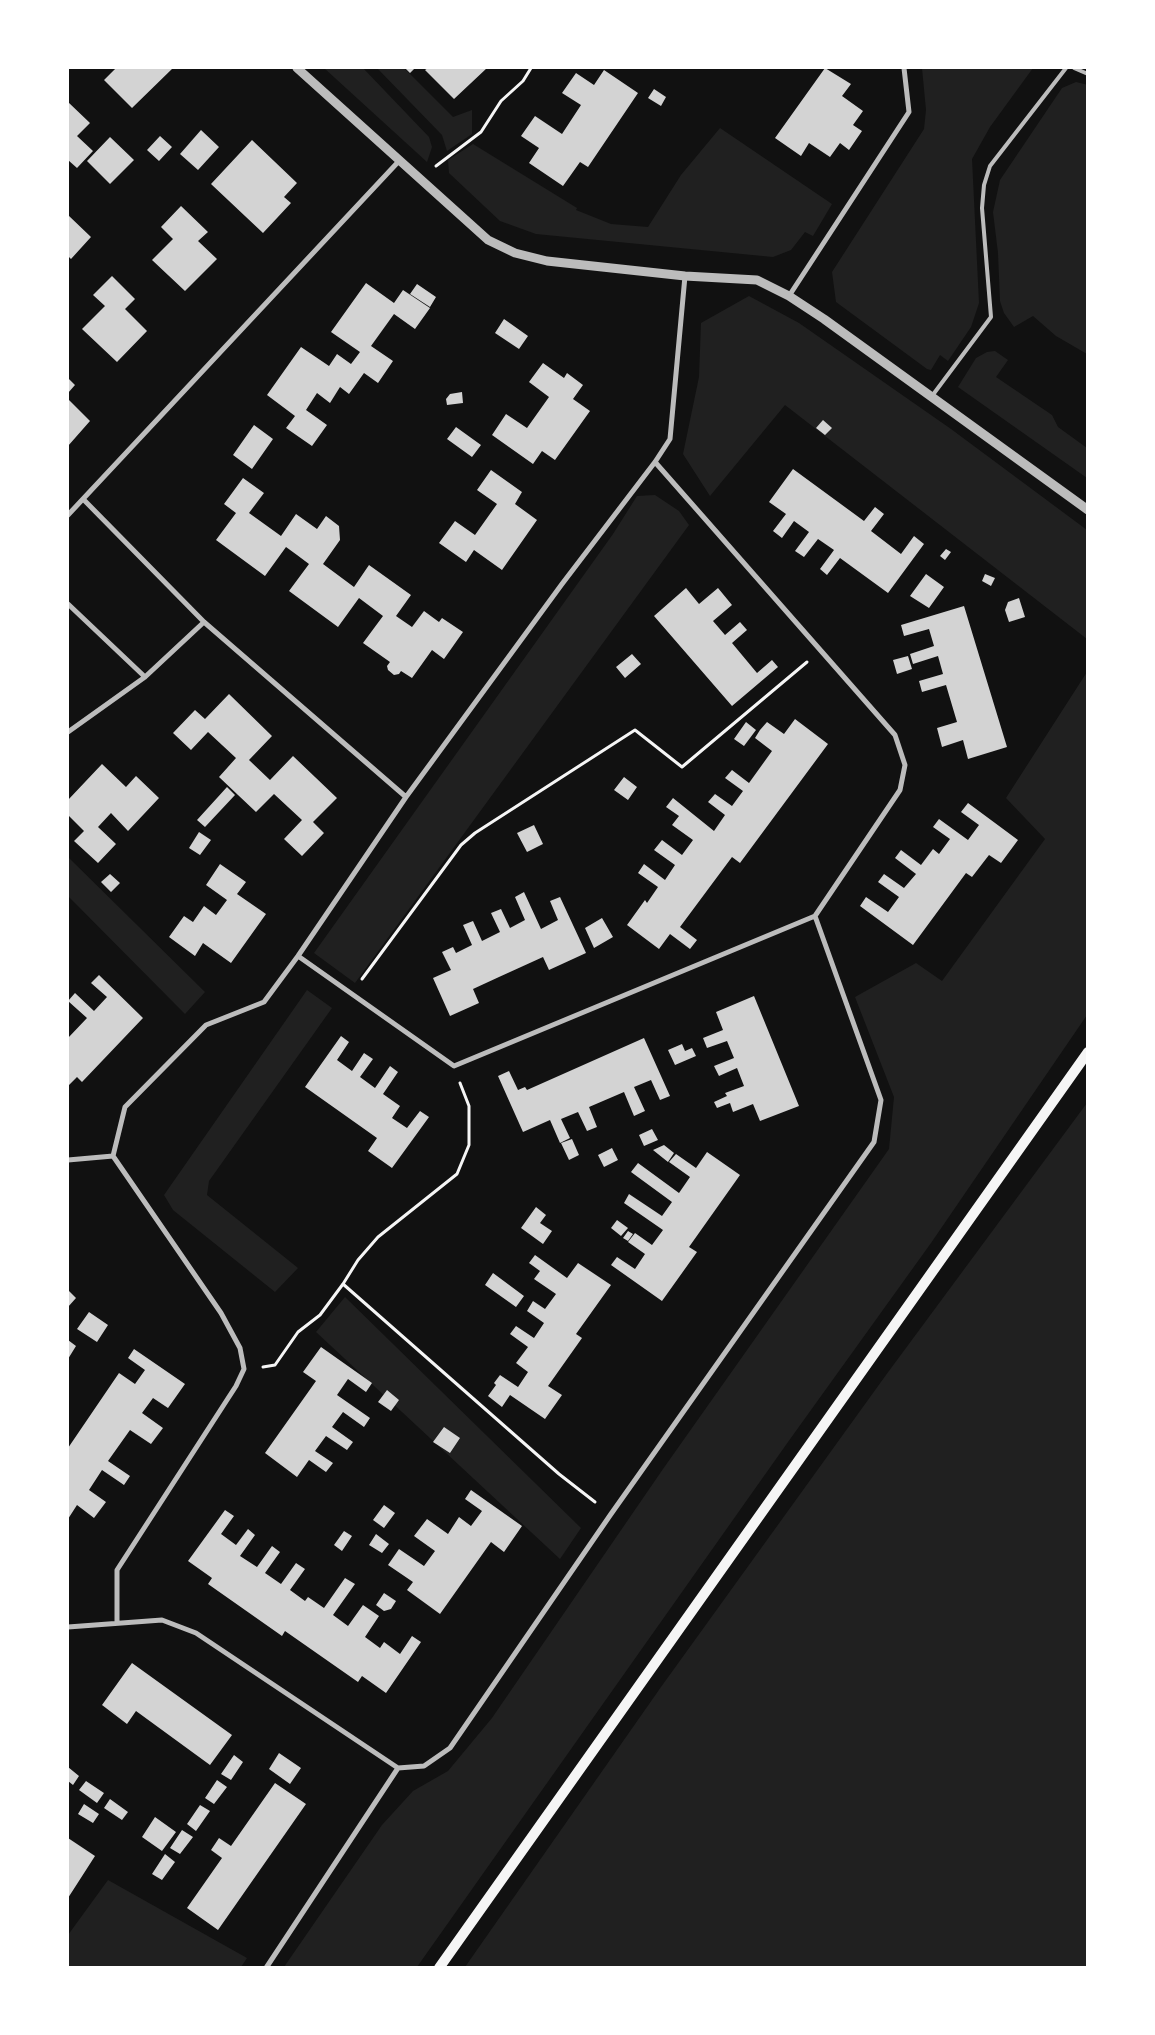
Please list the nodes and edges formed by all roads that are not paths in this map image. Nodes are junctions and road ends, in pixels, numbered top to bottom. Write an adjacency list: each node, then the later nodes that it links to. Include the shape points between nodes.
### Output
1 (297, 68): 6 (street)
2 (904, 68): 8 (street, via 909,112)
3 (1066, 68): 9 (lane, via 990,166 982,208 991,316)
4 (1074, 68): 5 (lane)
5 (1088, 74)
6 (399, 161): 7 (street, via 488,240 515,253 547,261); 11 (street)
7 (685, 276): 8 (street, via 758,280); 10 (street, via 670,439)
8 (789, 296): 9 (street)
9 (932, 396): 12 (street)
10 (655, 462): 18 (street); 19 (street, via 895,735 905,765 900,790)
11 (84, 500): 13 (street); 15 (street)
12 (1088, 510)
13 (68, 515)
14 (68, 604): 16 (street)
15 (204, 622): 16 (street); 18 (street)
16 (146, 676): 17 (street)
17 (68, 732)
18 (406, 797): 20 (street)
19 (815, 916): 20 (street, via 454,1066); 26 (street, via 882,1100 874,1142 450,1748 424,1766)
20 (298, 956): 22 (street, via 264,1002 206,1024 124,1107)
21 (1088, 1052): 28 (main road)
22 (113, 1156): 23 (street); 24 (street, via 221,1313 240,1348 244,1369 117,1570)
23 (68, 1160)
24 (117, 1622): 25 (street); 26 (street, via 162,1620 196,1633)
25 (68, 1627)
26 (398, 1768): 27 (street)
27 (266, 1968)
28 (438, 1968)

